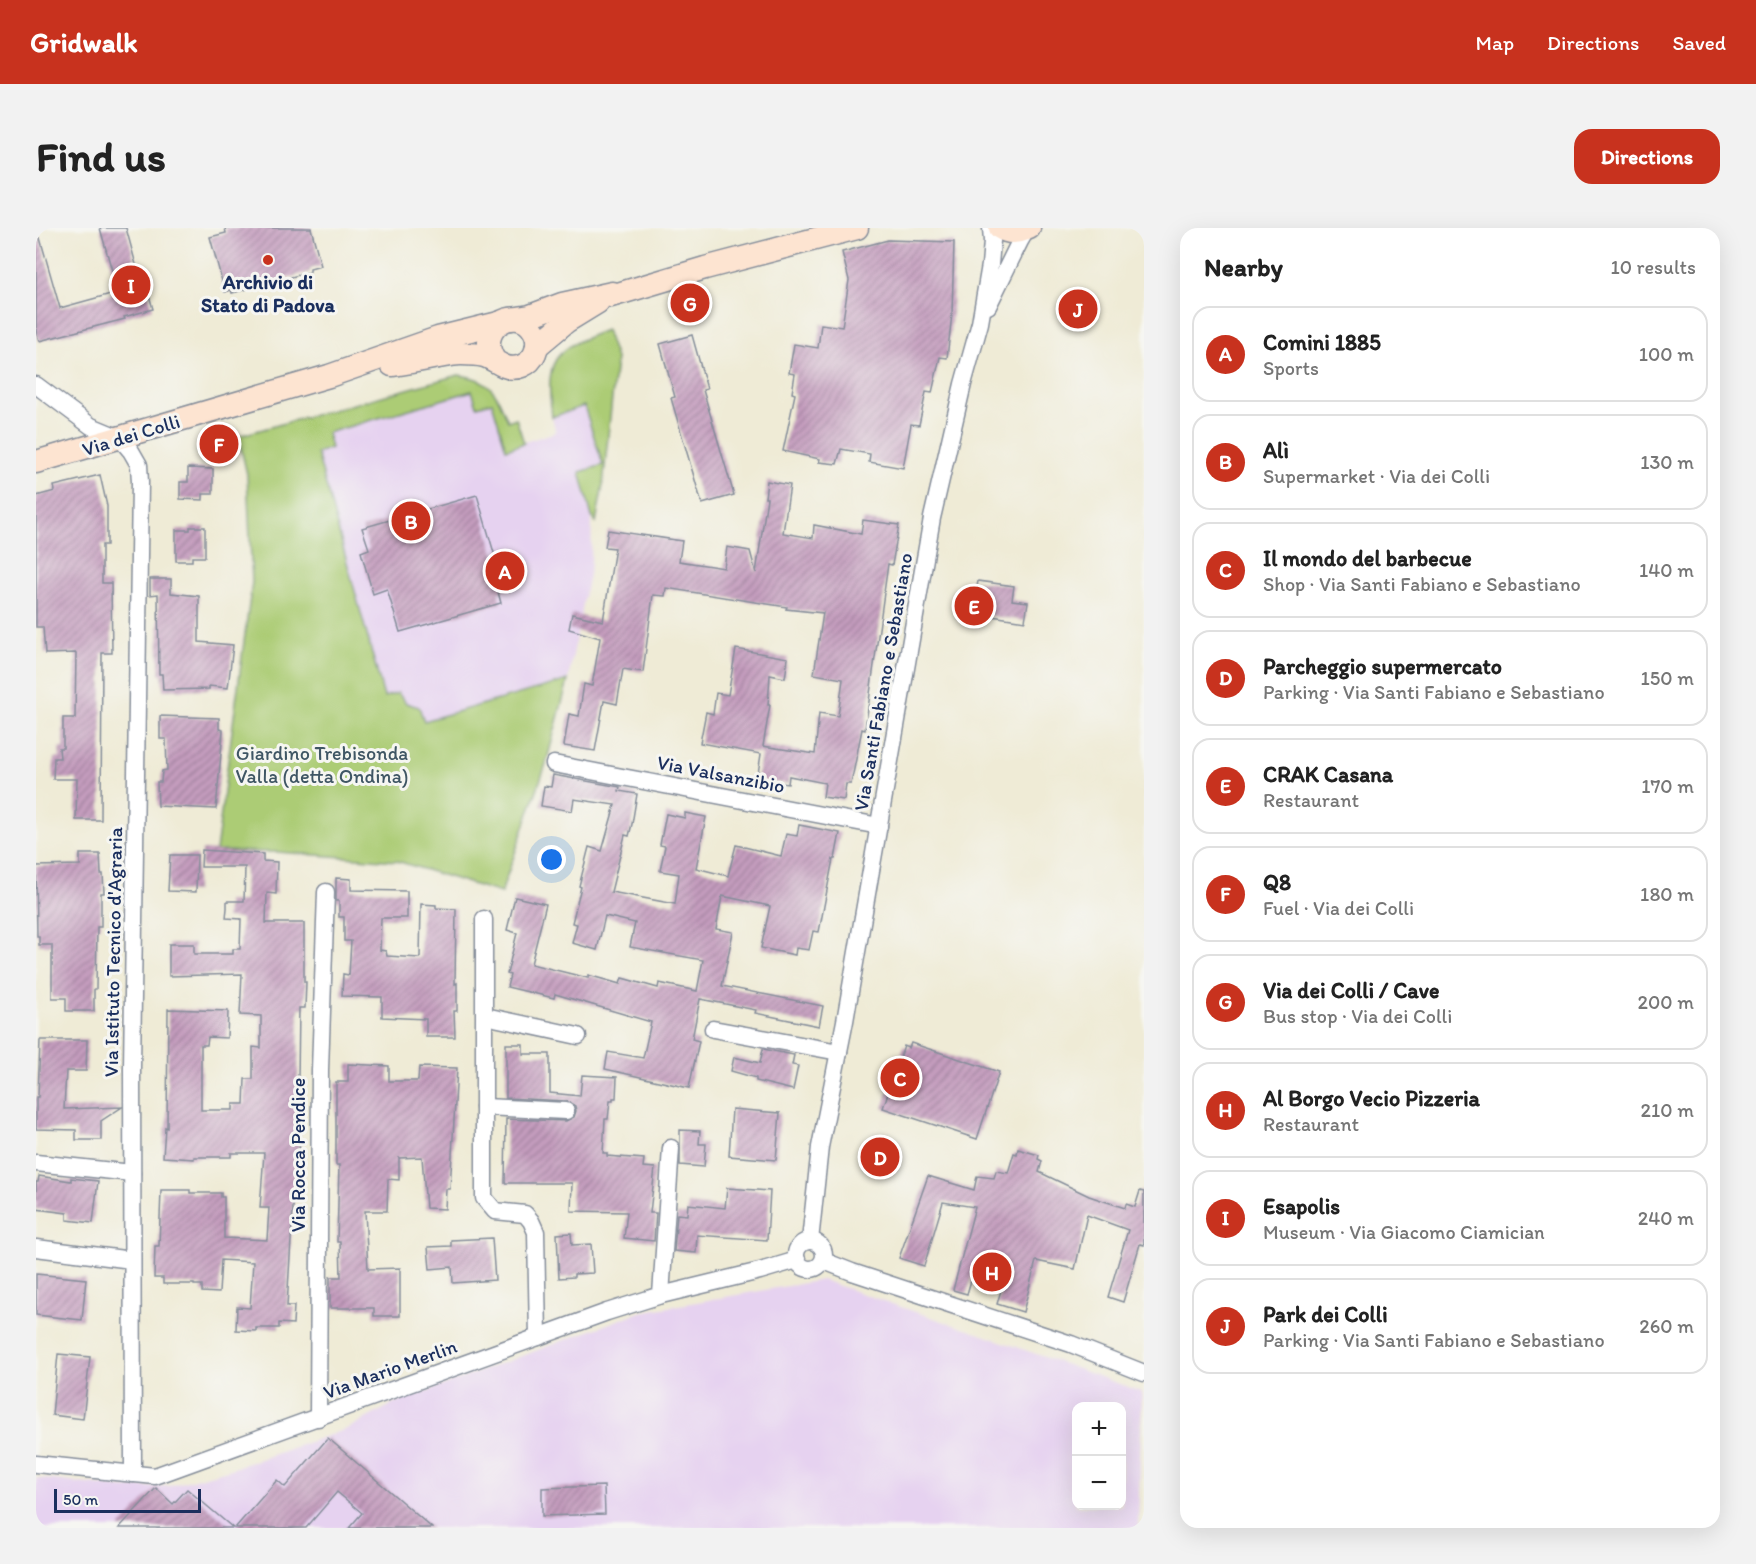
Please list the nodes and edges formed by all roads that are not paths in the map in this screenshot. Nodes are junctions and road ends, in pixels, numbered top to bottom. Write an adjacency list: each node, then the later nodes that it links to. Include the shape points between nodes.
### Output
1 (857, 228): 5 (main road, Via dei Colli, via 611,296)
2 (991, 228): 7 (street, Via Santi Fabiano e Sebastiano, via 990,265)
3 (1000, 228): 4 (main road, via 1015,232)
4 (1028, 229): 7 (street, Via Santi Fabiano e Sebastiano)
5 (612, 293): 6 (main road, Via dei Colli); 8 (main road, Via dei Colli, via 567,321)
6 (505, 321): 8 (main road, via 531,326); 9 (main road, via 489,337 490,354); 10 (main road, Via dei Colli, via 438,338)
7 (980, 323): 15 (street, Via Santi Fabiano e Sebastiano, via 932,518)
8 (537, 346): 9 (main road, Via dei Colli, via 531,359 519,367 502,366)
9 (495, 361): 10 (main road, Via dei Colli, via 459,354)
10 (329, 376): 12 (main road, Via dei Colli)
11 (36, 384): 12 (street, via 91,426)
12 (120, 438): 13 (main road, Via dei Colli); 26 (street, Via Istituto Tecnico d'Agraria, via 139,465 140,482)
13 (36, 462)
14 (554, 764): 15 (street, Via Valsanzibio)
15 (879, 826): 21 (street, Via Santi Fabiano e Sebastiano)
16 (326, 892): 35 (street, Via Rocca Pendice, via 320,1070)
17 (484, 919): 18 (street)
18 (485, 1016): 20 (street); 22 (street)
19 (713, 1029): 21 (street)
20 (578, 1036)
21 (839, 1052): 27 (street, Via Santi Fabiano e Sebastiano, via 820,1147)
22 (484, 1107): 23 (street); 33 (street, via 484,1198 495,1211 525,1214 536,1232)
23 (566, 1110)
24 (671, 1148): 32 (street)
25 (36, 1163): 26 (street)
26 (132, 1173): 29 (street, Via Istituto Tecnico d'Agraria)
27 (810, 1241): 30 (street, Via Santi Fabiano e Sebastiano, via 798,1247); 31 (street, via 824,1250)
28 (36, 1248): 29 (street)
29 (132, 1260): 37 (street, Via Istituto Tecnico d'Agraria)
30 (797, 1260): 31 (street, via 807,1269); 32 (street, Via Mario Merlin)
31 (824, 1261): 34 (street)
32 (661, 1294): 33 (street, Via Mario Merlin)
33 (538, 1337): 35 (street, Via Mario Merlin)
34 (1144, 1373)
35 (318, 1418): 37 (street, Via Mario Merlin, via 155,1476)
36 (36, 1464): 37 (street, Via Mario Merlin)
37 (133, 1474)

